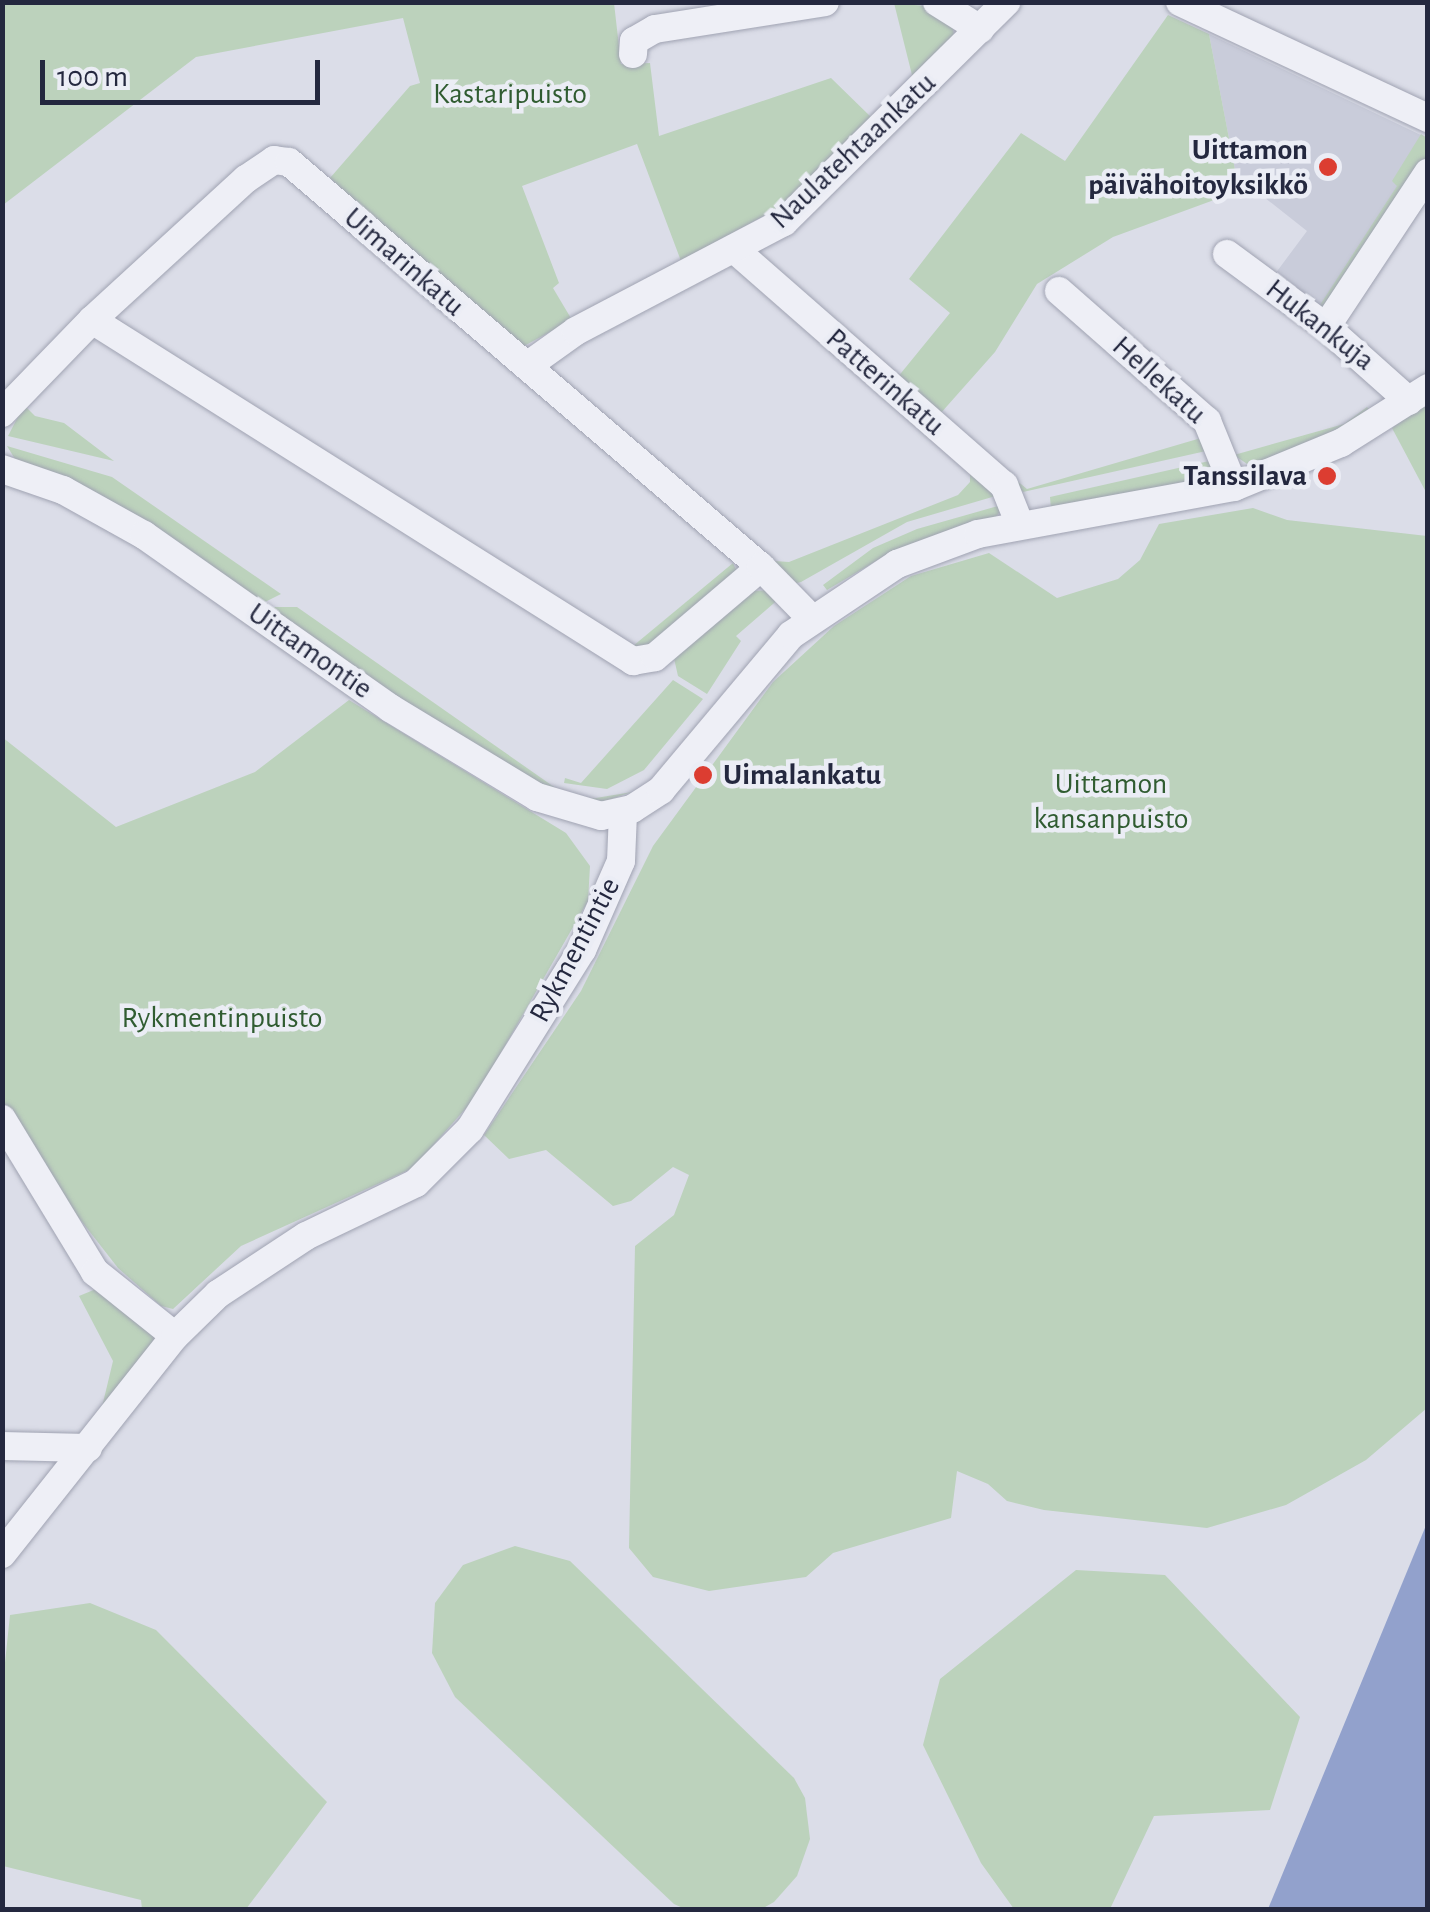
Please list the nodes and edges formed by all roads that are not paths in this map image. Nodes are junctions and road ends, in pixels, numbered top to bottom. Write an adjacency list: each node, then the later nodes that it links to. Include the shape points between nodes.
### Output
1 (825, 2): 6 (street, via 656,28 634,41)
2 (937, 2): 5 (street)
3 (1006, 2): 5 (street, Naulatehtaankatu)
4 (1180, 2): 7 (street)
5 (980, 29): 9 (street, Naulatehtaankatu, via 801,208)
6 (633, 54)
7 (1428, 118)
8 (1428, 173): 13 (street)
9 (734, 249): 14 (street, Naulatehtaankatu, via 576,331); 19 (street, Patterinkatu, via 1004,485)
10 (1226, 254): 13 (street, Hukankuja)
11 (1059, 291): 18 (street, Hellekatu, via 1207,422)
12 (92, 320): 14 (street, Uimarinkatu, via 274,160 307,174 361,228); 16 (street, Uimarinkatu); 20 (street, via 633,661 655,657)
13 (1326, 327): 15 (street, Hukankuja)
14 (527, 366): 20 (street, Uimarinkatu)
15 (1418, 395): 18 (street, via 1318,454)
16 (2, 413)
17 (2, 469): 22 (street, Uittamontie, via 63,490 144,536 390,708 537,797 583,816)
18 (1234, 486): 19 (street)
19 (1020, 525): 21 (street, via 916,554)
20 (761, 567): 21 (street, Uimarinkatu)
21 (811, 618): 22 (street, via 765,662 676,775)
22 (623, 813): 24 (street, Rykmentintie, via 621,860 582,950 470,1129 416,1182 306,1236 218,1294)
23 (6, 1133): 24 (street, via 96,1272)
24 (175, 1336): 26 (street, Rykmentintie)
25 (2, 1446): 26 (street)
26 (88, 1448): 27 (street, Rykmentintie)
27 (2, 1554)

